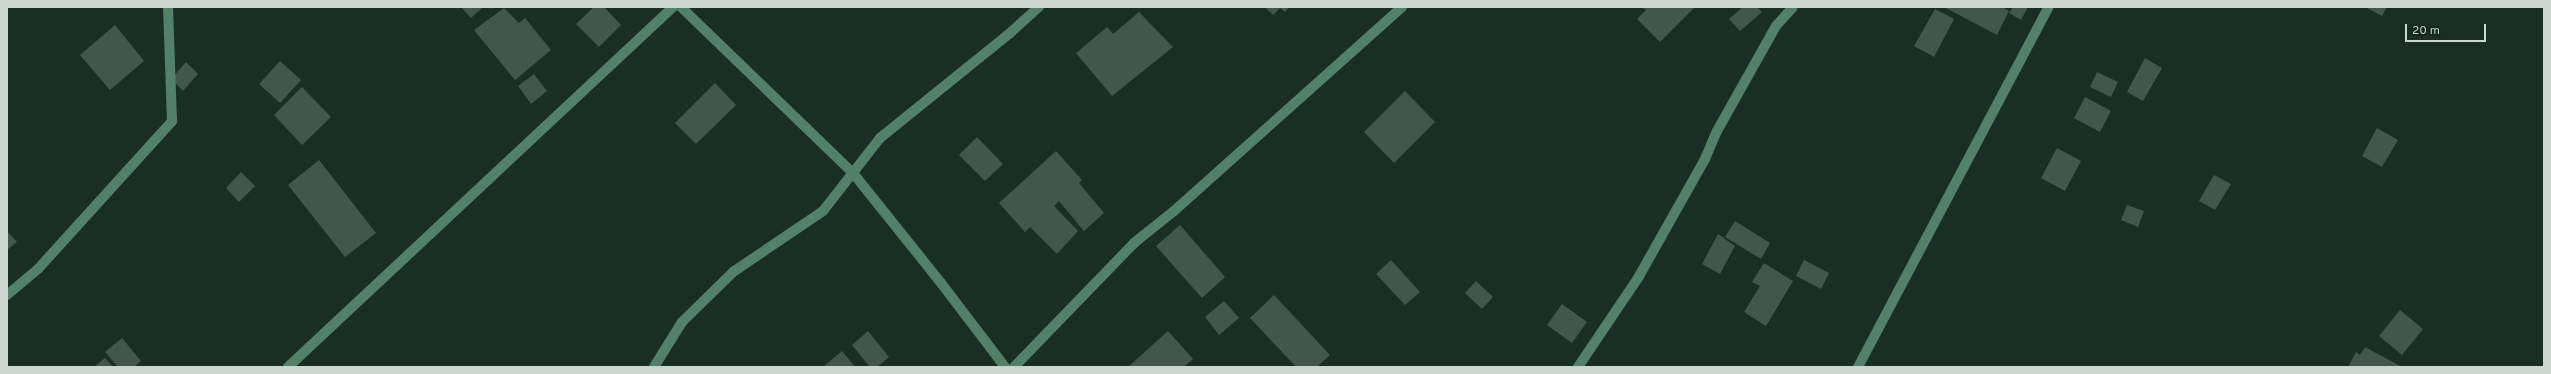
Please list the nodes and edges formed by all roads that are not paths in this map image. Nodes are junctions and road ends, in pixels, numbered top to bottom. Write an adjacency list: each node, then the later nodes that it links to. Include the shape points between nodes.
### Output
1 (168, 7): 9 (street, via 172,121 38,269)
2 (673, 7): 10 (street)
3 (681, 7): 8 (street)
4 (1039, 7): 8 (street, via 880,138)
5 (1402, 7): 13 (street, via 1174,211 1134,243)
6 (1793, 7): 14 (street, via 1776,26 1638,278)
7 (2049, 7): 15 (street)
8 (853, 173): 11 (street, via 823,211 733,272 682,322); 12 (street, via 941,282)
9 (7, 295)
10 (288, 367)
11 (654, 367)
12 (1005, 367)
13 (1014, 367)
14 (1578, 367)
15 (1858, 367)

